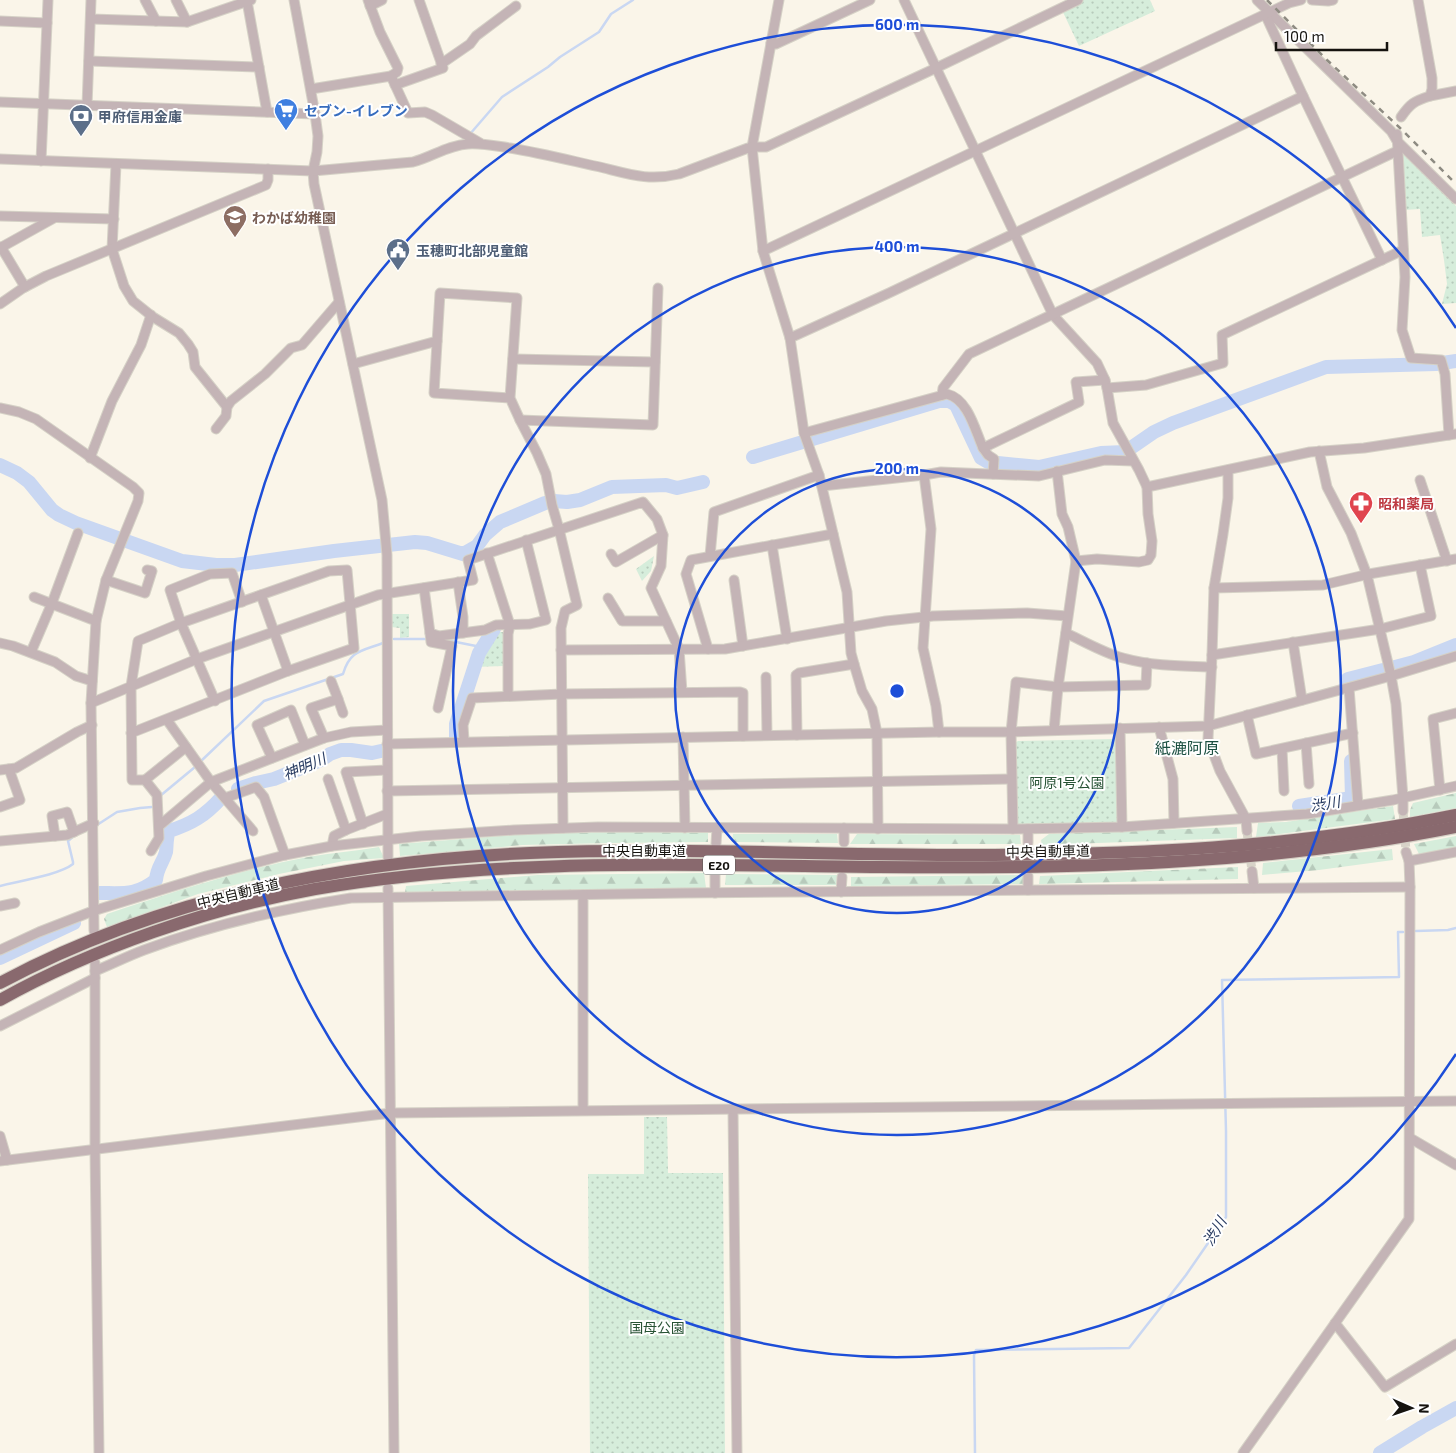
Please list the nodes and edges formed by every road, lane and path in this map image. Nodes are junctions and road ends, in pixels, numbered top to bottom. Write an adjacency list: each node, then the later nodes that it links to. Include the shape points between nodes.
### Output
1 (48, 0): 25 (street)
2 (91, 0): 21 (street)
3 (145, 0): 23 (street)
4 (176, 0): 24 (street)
5 (294, 0): 32 (street)
6 (382, 0): 18 (street)
7 (419, 0): 28 (street)
8 (779, 0): 26 (street)
9 (870, 0): 26 (street)
10 (904, 0): 30 (street)
11 (1078, 0): 30 (street)
12 (1257, 0): 20 (street)
13 (1301, 0): 20 (street, via 1288,2)
14 (1313, 0): 15 (street)
15 (1332, 0)
16 (1418, 0): 35 (street, via 1432,78)
17 (249, 1): 24 (street); 29 (street)
18 (369, 3): 31 (street, via 398,68)
19 (516, 6): 28 (street)
20 (1267, 13): 34 (street); 42 (street); 45 (street)
21 (91, 19): 23 (street); 27 (street)
22 (0, 21): 25 (street)
23 (156, 21): 24 (street)
24 (187, 22)
25 (47, 23): 37 (street)
26 (772, 44): 44 (street)
27 (89, 61): 29 (street); 38 (street)
28 (441, 64): 31 (street, via 443,68)
29 (259, 67): 39 (street)
30 (936, 68): 44 (street, via 766,147); 45 (street)
31 (393, 80): 32 (street); 43 (street, via 408,114 425,112)
32 (311, 90): 40 (street)
33 (1456, 91): 35 (street)
34 (1302, 96): 52 (street); 57 (street)
35 (1430, 96): 41 (street, via 1411,104)
36 (0, 102): 37 (street)
37 (43, 104): 38 (street); 48 (street)
38 (87, 106): 39 (street)
39 (267, 112): 40 (street)
40 (315, 114): 51 (street, via 318,136)
41 (1401, 117)
42 (1397, 137): 46 (street); 53 (street)
43 (482, 144): 44 (street, via 652,178 679,174); 51 (street, via 454,145 413,162)
44 (752, 147): 60 (street)
45 (976, 150): 57 (street); 60 (street)
46 (1397, 151): 52 (street); 61 (street)
47 (0, 160): 48 (street)
48 (41, 161): 49 (street)
49 (116, 164): 50 (street); 56 (street)
50 (268, 169): 51 (street); 59 (street, via 266,185)
51 (313, 171): 65 (street)
52 (1342, 177): 62 (street); 67 (street)
53 (1456, 199)
54 (0, 216): 55 (street)
55 (54, 218): 56 (street); 58 (street)
56 (114, 219): 59 (street)
57 (1015, 232): 67 (street); 69 (street)
58 (0, 247): 63 (street)
59 (112, 249): 63 (street); 68 (street, via 133,302)
60 (762, 250): 69 (street)
61 (1403, 250): 62 (street); 81 (street, via 1402,330 1411,358 1441,360)
62 (1382, 260): 74 (street, via 1222,335 1223,363 1146,385)
63 (26, 287): 66 (street)
64 (658, 288): 72 (street)
65 (339, 302): 73 (street); 77 (street, via 302,345 291,348)
66 (0, 304)
67 (1054, 315): 74 (street, via 1097,363); 75 (street, via 969,354 943,388)
68 (151, 316): 77 (street, via 178,333 188,344 195,367); 85 (street)
69 (790, 338): 82 (street)
70 (437, 341): 71 (street, via 440,293 517,298); 73 (street); 76 (street, via 434,393)
71 (513, 359): 72 (street); 76 (street)
72 (655, 362): 79 (street, via 653,425)
73 (353, 364): 114 (street, via 382,500)
74 (1106, 384): 83 (street, via 1076,382 1079,402); 86 (street, via 1113,423)
75 (942, 395): 82 (street); 83 (street, via 947,394 962,403)
76 (510, 398): 79 (street)
77 (227, 407): 80 (street, via 226,416)
78 (0, 408): 85 (street, via 36,419)
79 (520, 420): 95 (street, via 546,474)
80 (216, 429)
81 (1453, 435): 84 (street)
82 (806, 437): 90 (street)
83 (983, 448): 89 (street, via 994,459)
84 (1319, 451): 87 (street); 108 (street, via 1327,487 1351,533)
85 (90, 458): 109 (street, via 139,493)
86 (1133, 460): 88 (street, via 1105,460); 94 (street)
87 (1228, 470): 94 (street); 113 (street, via 1224,534)
88 (1057, 472): 89 (street, via 1039,476); 105 (street, via 1062,514)
89 (993, 474): 91 (street, via 941,472)
90 (819, 475): 93 (street); 103 (street, via 714,512)
91 (924, 475): 93 (street); 122 (street, via 931,529)
92 (1420, 480): 104 (street)
93 (822, 486): 97 (street)
94 (1147, 487): 105 (street, via 1152,541 1148,560)
95 (560, 529): 98 (street, via 643,502 657,519); 99 (street); 139 (street, via 576,606 564,611)
96 (78, 533): 119 (street)
97 (833, 534): 100 (street); 127 (street, via 847,592)
98 (663, 535): 102 (street, via 616,562); 124 (street, via 661,566 651,588)
99 (526, 540): 101 (street); 126 (street, via 546,620)
100 (772, 545): 103 (street); 133 (street)
101 (487, 553): 111 (street, via 468,560 473,580); 126 (street)
102 (611, 554)
103 (710, 556): 138 (street, via 691,560 686,574)
104 (1452, 560): 106 (street)
105 (1076, 561): 121 (street)
106 (1420, 566): 108 (street); 128 (street, via 1431,616)
107 (147, 570): 109 (street, via 152,571 145,593)
108 (1367, 575): 113 (street, via 1323,585); 128 (street)
109 (106, 580): 123 (street)
110 (734, 580): 136 (street)
111 (458, 582): 112 (street); 131 (street)
112 (424, 588): 114 (street); 130 (street)
113 (1214, 588): 141 (street)
114 (387, 594): 120 (street); 171 (street)
115 (261, 595): 118 (street); 120 (street, via 329,571 347,570); 129 (street)
116 (34, 597): 119 (street)
117 (608, 598): 124 (street, via 622,621)
118 (242, 602): 125 (street); 125 (street, via 232,572 210,574 170,590)
119 (52, 603): 123 (street); 140 (street)
120 (350, 606): 129 (street); 147 (street, via 354,648)
121 (1067, 616): 122 (street, via 1027,613); 132 (street)
122 (925, 617): 127 (street); 173 (street, via 924,648)
123 (96, 621): 150 (street)
124 (666, 621): 137 (street)
125 (182, 623): 143 (street); 152 (street, via 138,641)
126 (510, 625): 131 (street); 157 (street)
127 (850, 627): 133 (street); 145 (street)
128 (1380, 629): 134 (street); 148 (street)
129 (274, 632): 143 (street); 147 (street)
130 (430, 633): 131 (street, via 439,636); 162 (street, via 431,642 452,646)
131 (463, 633)
132 (1066, 633): 144 (street, via 1121,658); 153 (street)
133 (787, 639): 136 (street)
134 (1293, 642): 141 (street); 159 (street)
135 (0, 643): 140 (street)
136 (743, 646): 138 (street)
137 (679, 649): 138 (street); 139 (street); 155 (street)
138 (708, 649)
139 (561, 650): 156 (street)
140 (31, 652): 150 (street)
141 (1212, 654): 146 (street)
142 (1456, 656): 148 (street)
143 (197, 659): 152 (street); 160 (street)
144 (1147, 663): 146 (street); 153 (street, via 1146,685)
145 (854, 664): 176 (street); 179 (street, via 796,675)
146 (1212, 667): 168 (street)
147 (288, 671): 160 (street)
148 (1391, 676): 154 (street); 206 (street)
149 (766, 677): 178 (street)
150 (92, 681): 161 (street)
151 (332, 681): 158 (street)
152 (131, 686): 161 (street); 175 (street)
153 (1058, 687): 172 (street); 174 (street, via 1016,682)
154 (1349, 688): 159 (street); 177 (street)
155 (682, 692): 156 (street); 180 (street, via 743,693)
156 (562, 694): 157 (street); 183 (street)
157 (508, 696): 184 (street, via 472,698 463,725)
158 (338, 699): 163 (street); 182 (street, via 311,708)
159 (1302, 700): 165 (street)
160 (214, 701): 166 (street)
161 (91, 703): 167 (street)
162 (438, 708)
163 (343, 713)
164 (1456, 713): 202 (street, via 1433,719)
165 (1247, 715): 168 (street); 189 (street, via 1256,754)
166 (167, 720): 175 (street); 188 (street)
167 (92, 726): 191 (street, via 16,768); 213 (street)
168 (1208, 726): 169 (street); 212 (street, via 1208,739 1220,771)
169 (1159, 727): 170 (street); 214 (street, via 1173,779)
170 (1120, 728): 172 (street); 218 (street)
171 (387, 730): 182 (street, via 350,732); 186 (street)
172 (1054, 730): 174 (street)
173 (939, 732): 174 (street); 176 (street)
174 (1011, 732): 194 (street)
175 (131, 733): 195 (street, via 132,780)
176 (878, 733): 179 (street); 196 (street)
177 (1353, 733): 185 (street); 207 (street)
178 (767, 735): 179 (street); 180 (street)
179 (796, 735)
180 (743, 736): 181 (street)
181 (683, 737): 183 (street); 198 (street)
182 (324, 738): 187 (street)
183 (562, 740): 184 (street); 201 (street)
184 (464, 742): 186 (street)
185 (1306, 743): 189 (street); 199 (street)
186 (387, 744): 192 (street)
187 (305, 745): 190 (street); 190 (street, via 291,710 257,725)
188 (186, 747): 195 (street); 197 (street)
189 (1282, 749): 204 (street)
190 (272, 758): 197 (street)
191 (4, 769): 208 (street, via 20,800)
192 (387, 770): 203 (street); 215 (street, via 346,772)
193 (328, 779): 226 (street)
194 (1011, 779): 196 (street); 224 (street)
195 (145, 780): 216 (street, via 157,795)
196 (877, 780): 198 (street); 223 (street)
197 (211, 782): 205 (street); 216 (street)
198 (684, 784): 201 (street); 220 (street)
199 (1309, 784)
200 (1456, 786): 202 (street)
201 (563, 787): 203 (street); 219 (street)
202 (1440, 790): 206 (street)
203 (387, 791): 210 (street)
204 (1284, 791)
205 (225, 798): 227 (street); 239 (street, via 256,787 264,797)
206 (1403, 798): 207 (street); 209 (street)
207 (1358, 805): 212 (street, via 1307,814)
208 (0, 807)
209 (1403, 810)
210 (387, 814): 215 (street); 231 (street)
211 (1456, 815): 258 (highway, 中央自動車道 / E20, via 1332,836 1139,852 968,855 591,851 421,862 309,877 196,904 100,937)
212 (1246, 818): 214 (street); 228 (street)
213 (94, 823): 229 (street); 254 (street)
214 (1174, 823): 218 (street)
215 (363, 824): 226 (street)
216 (159, 826): 237 (street, via 159,838)
217 (1456, 826): 259 (highway, 中央自動車道 / E20, via 1332,848 1140,863 967,868 592,865 479,870 363,882 312,890 202,917 104,951)
218 (1122, 827): 225 (street)
219 (563, 828): 220 (street); 231 (street)
220 (685, 828): 221 (street)
221 (717, 828): 222 (street); 235 (street)
222 (844, 828): 223 (street); 233 (street)
223 (878, 829): 224 (street)
224 (1013, 829): 225 (street)
225 (1028, 829): 234 (street)
226 (346, 830): 236 (street, via 334,836)
227 (253, 831)
228 (1248, 831)
229 (74, 832): 230 (street); 230 (street, via 67,812 52,816)
230 (55, 836): 232 (street)
231 (388, 840): 236 (street); 240 (street)
232 (0, 841)
233 (844, 842)
234 (1028, 842)
235 (716, 844)
236 (332, 846): 239 (street)
237 (151, 850)
238 (1456, 852): 245 (street, via 1408,856)
239 (285, 855): 254 (street)
240 (388, 857)
241 (1252, 871): 246 (street)
242 (716, 873): 250 (street)
243 (1028, 876): 247 (street)
244 (842, 877): 249 (street)
245 (1410, 887): 246 (street); 261 (street)
246 (1254, 888): 247 (street)
247 (1028, 890): 249 (street)
248 (388, 892): 251 (street); 257 (street, via 312,904 222,925 144,950); 265 (street)
249 (841, 892): 250 (street)
250 (715, 893): 251 (street)
251 (583, 894): 264 (street)
252 (15, 903): 253 (street)
253 (0, 906)
254 (93, 911): 255 (street); 256 (street)
255 (94, 931)
256 (1, 947)
257 (95, 971): 260 (street); 268 (street)
258 (0, 983)
259 (0, 1000)
260 (0, 1026)
261 (1410, 1101): 262 (street); 263 (street); 267 (street)
262 (1456, 1101)
263 (733, 1108): 264 (street); 275 (street)
264 (583, 1110): 265 (street)
265 (391, 1112): 268 (street); 274 (street)
266 (0, 1136): 269 (street)
267 (1410, 1138): 270 (street); 271 (street, via 1409,1219)
268 (95, 1150): 269 (street); 273 (street)
269 (3, 1161)
270 (1456, 1165)
271 (1335, 1324): 272 (street, via 1385,1387); 276 (street)
272 (1456, 1344)
273 (100, 1453)
274 (394, 1453)
275 (736, 1453)
276 (1243, 1453)

